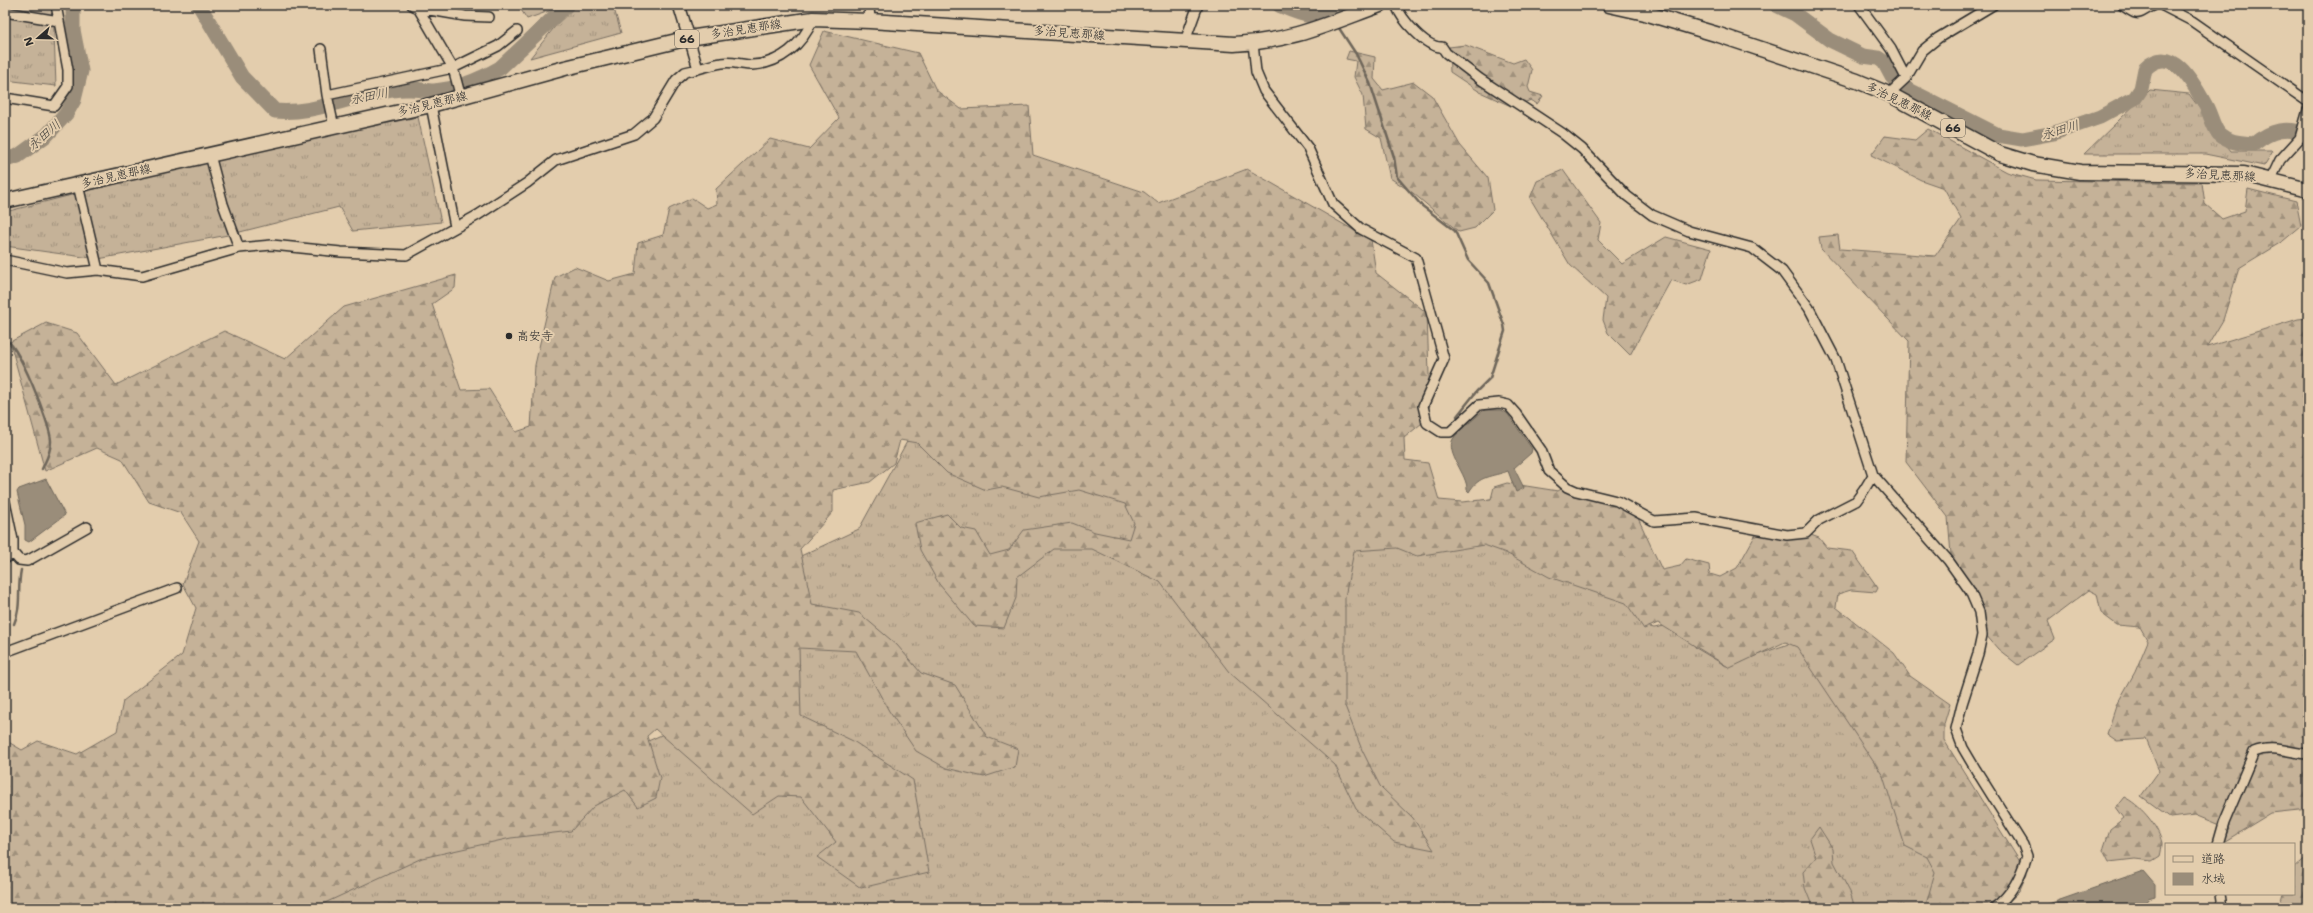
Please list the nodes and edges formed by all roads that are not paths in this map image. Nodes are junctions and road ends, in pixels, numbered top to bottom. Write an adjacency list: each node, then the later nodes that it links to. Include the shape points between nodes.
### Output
1 (56, 5): 16 (street)
2 (679, 5): 20 (street)
3 (869, 5): 18 (street)
4 (1198, 5): 21 (street)
5 (1380, 5): 22 (main road, 多治見恵那線 / 66, via 1292,37)
6 (1396, 5): 43 (street, via 1399,15 1416,33 1442,47 1446,53 1480,79 1582,148 1627,196 1652,215 1689,231 1752,248 1782,271 1809,308 1836,360)
7 (1609, 5): 27 (main road, 多治見恵那線 / 66, via 1645,13 1818,66)
8 (1859, 5): 26 (street, via 1891,49)
9 (1994, 5): 26 (street, via 1922,51)
10 (2122, 5): 11 (street, via 2135,14 2142,14)
11 (2156, 5)
12 (2161, 5): 31 (street, via 2204,30)
13 (415, 6): 15 (street, via 465,16); 25 (street)
14 (5, 12): 16 (street)
15 (489, 17)
16 (59, 20): 30 (street, via 68,70 68,86 54,106)
17 (813, 20): 18 (main road, 多治見恵那線 / 66); 20 (main road, 多治見恵那線 / 66); 24 (street, via 809,30 784,56 776,60 752,65 722,63)
18 (870, 21): 21 (main road, 多治見恵那線 / 66)
19 (517, 31): 25 (street, via 498,46)
20 (689, 38): 24 (street); 28 (main road, 多治見恵那線 / 66)
21 (1185, 41): 22 (main road, 多治見恵那線 / 66)
22 (1253, 43): 43 (street, via 1256,72 1264,91 1308,148 1333,204 1361,229 1416,258 1444,359 1424,406 1427,423 1441,432 1450,432 1479,405 1508,405 1540,450 1549,471 1560,482 1576,491 1626,505 1654,521 1696,518 1769,533 1798,535 1806,533 1819,520 1856,501)
23 (321, 49): 29 (street)
24 (698, 69): 39 (street, via 685,72 676,80 653,118 634,134 556,160 527,183)
25 (454, 70): 28 (street); 29 (street)
26 (1906, 78): 27 (street)
27 (1889, 94): 35 (main road, 多治見恵那線 / 66, via 2000,154 2032,164 2080,172 2216,172 2244,174)
28 (460, 95): 32 (main road, 多治見恵那線 / 66)
29 (327, 97): 33 (street)
30 (5, 98)
31 (2308, 104): 35 (street, via 2300,138 2280,160)
32 (431, 106): 33 (main road, 多治見恵那線 / 66); 39 (street)
33 (333, 124): 34 (main road, 多治見恵那線 / 66)
34 (210, 155): 36 (main road, 多治見恵那線 / 66); 40 (street)
35 (2271, 180): 37 (main road, 多治見恵那線 / 66)
36 (78, 184): 38 (main road, 多治見恵那線 / 66); 42 (street)
37 (2308, 190)
38 (5, 202)
39 (455, 227): 40 (street, via 406,255 272,245)
40 (239, 248): 42 (street, via 142,276)
41 (5, 260): 42 (street, via 66,273)
42 (98, 270)
43 (1873, 475): 53 (street, via 1948,560 1970,591 1979,612 1982,627 1978,654 1956,729 1973,765 2023,845 2027,856 2015,887 2006,899)
44 (5, 502): 46 (street, via 13,540)
45 (87, 527): 46 (street, via 27,561 19,560)
46 (13, 554): 47 (street)
47 (5, 559)
48 (177, 588): 49 (street)
49 (5, 652)
50 (2308, 754): 51 (street, via 2276,748 2264,748 2254,752)
51 (2218, 843)
52 (2220, 895): 54 (street)
53 (1994, 908)
54 (2222, 908)

